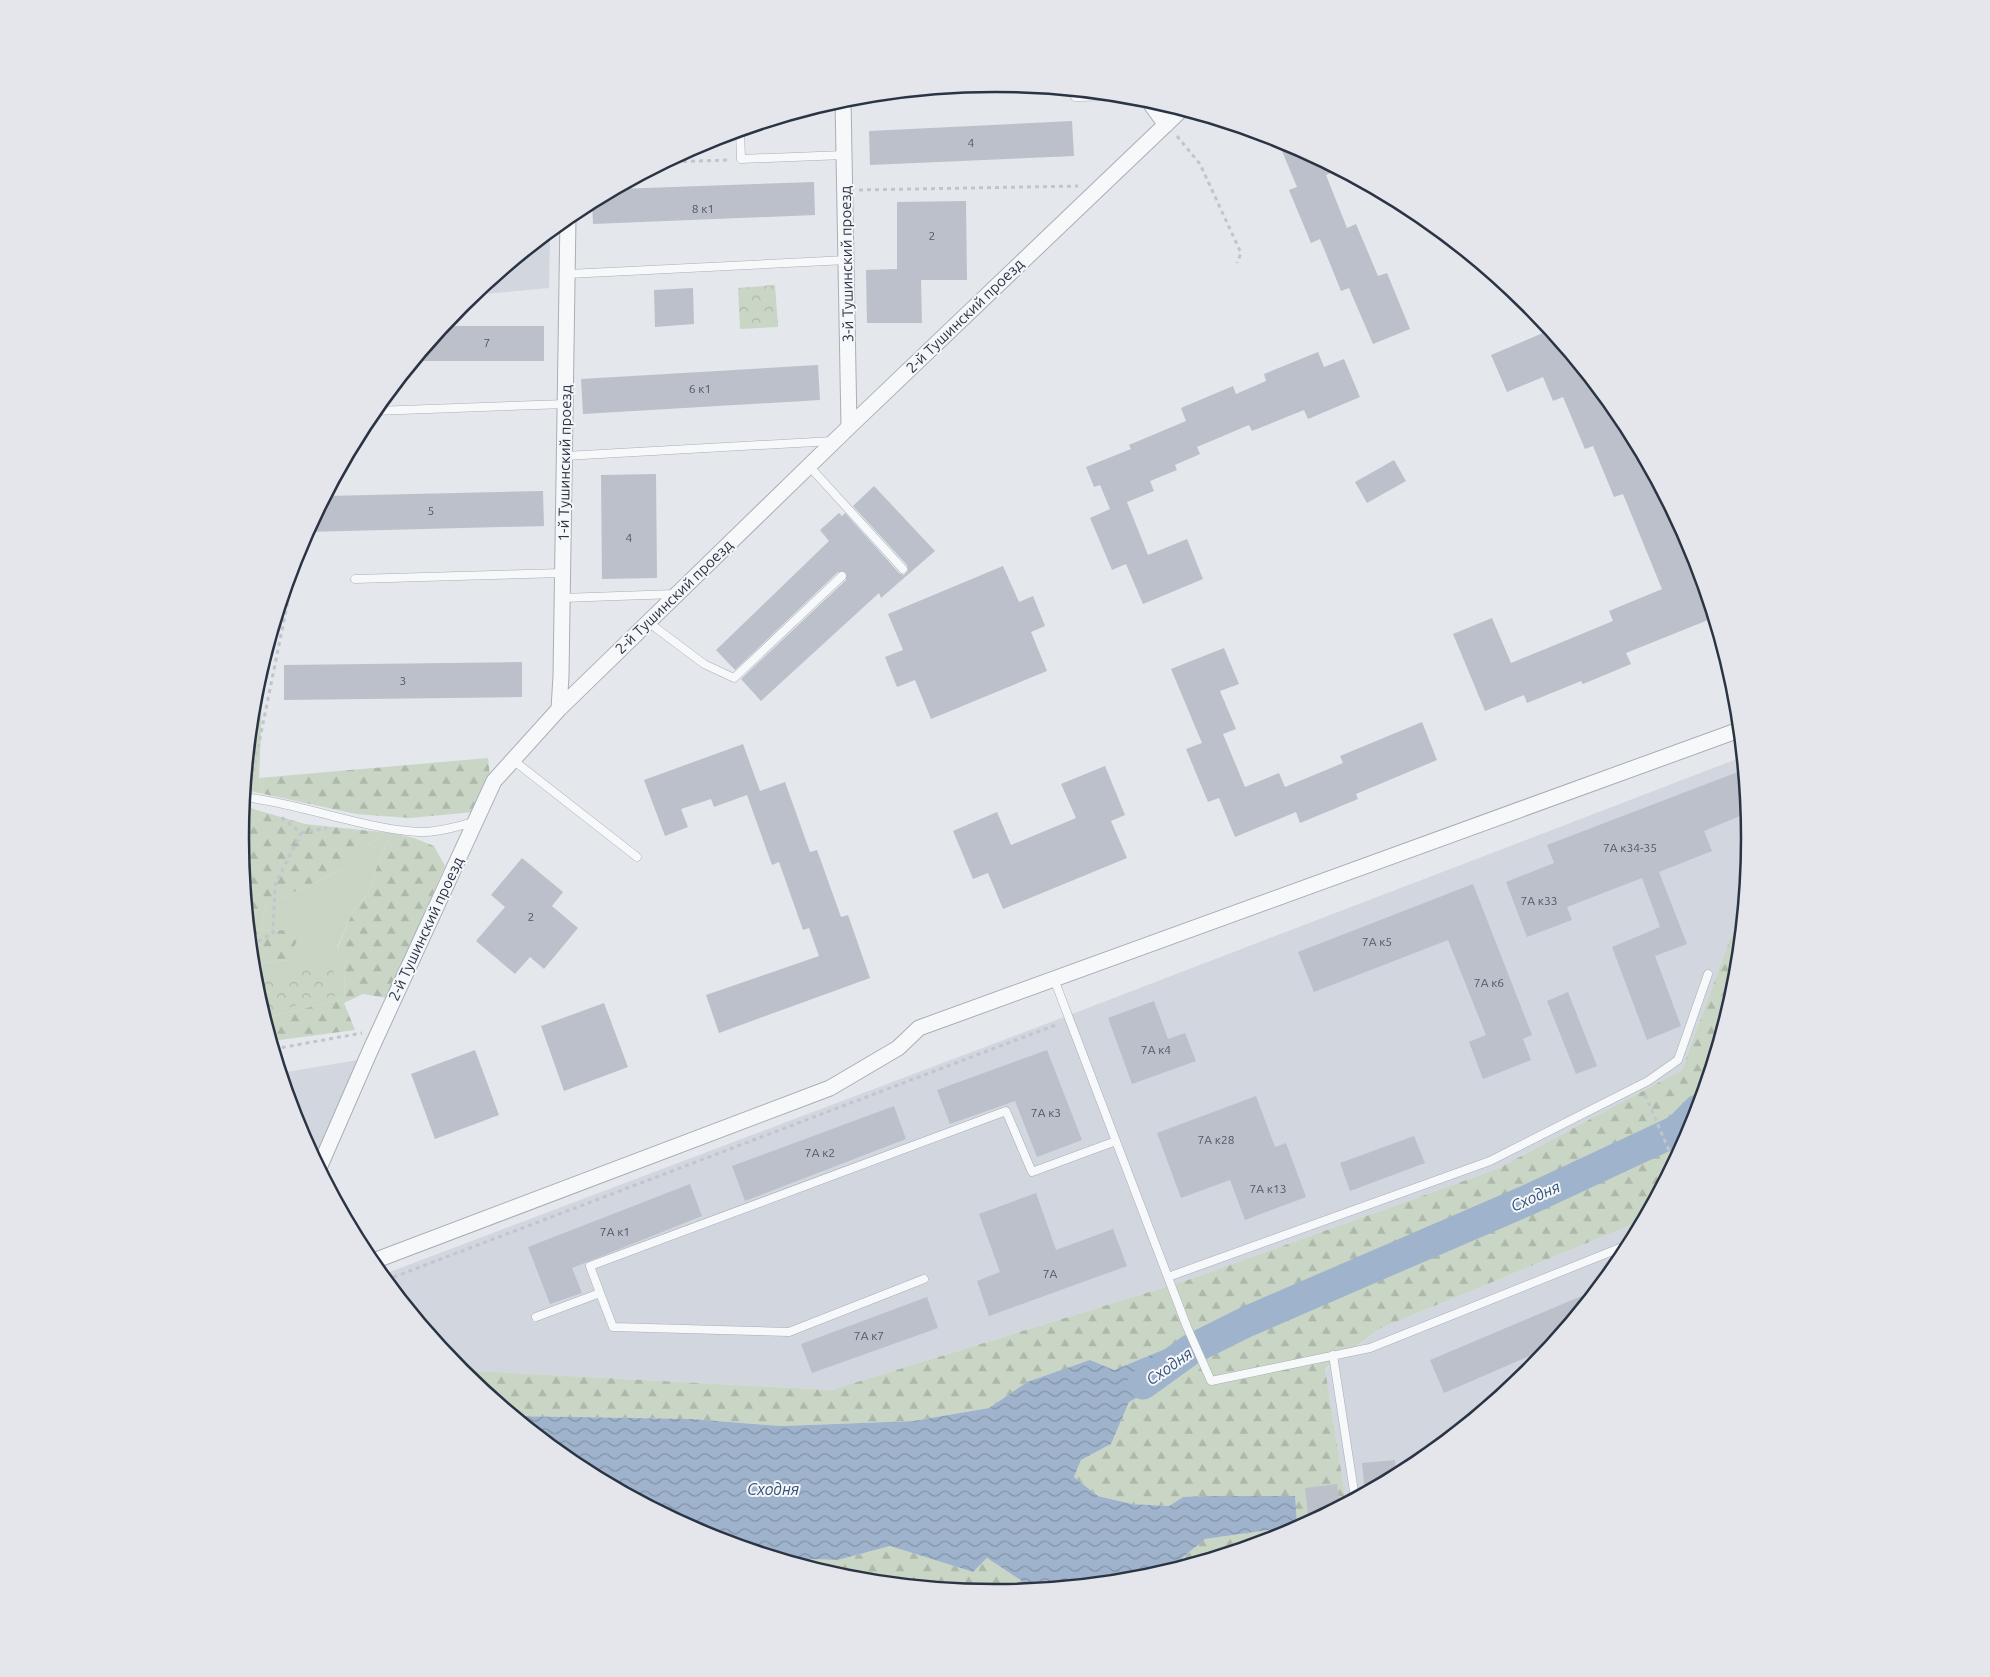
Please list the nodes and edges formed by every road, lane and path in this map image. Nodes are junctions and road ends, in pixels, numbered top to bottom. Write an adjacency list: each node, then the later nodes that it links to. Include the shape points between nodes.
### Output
1 (842, 109): 6 (street, 3-й Тушинский проезд)
2 (1155, 110): 4 (street)
3 (1175, 115): 4 (street, 2-й Тушинский проезд)
4 (1166, 125): 9 (street, 2-й Тушинский проезд); 13 (path, via 1200,164 1242,253)
5 (740, 138): 7 (lane)
6 (844, 155): 7 (lane); 10 (street, 3-й Тушинский проезд)
7 (741, 159): 8 (path)
8 (682, 161)
9 (1102, 186): 10 (path); 17 (street, 2-й Тушинский проезд)
10 (846, 190): 12 (street, 3-й Тушинский проезд)
11 (568, 227): 14 (street, 1-й Тушинский проезд)
12 (847, 260): 14 (lane); 17 (street, 3-й Тушинский проезд)
13 (1236, 263)
14 (568, 274): 15 (street, 1-й Тушинский проезд)
15 (566, 404): 16 (lane); 19 (street, 1-й Тушинский проезд)
16 (384, 411)
17 (849, 428): 18 (street, 2-й Тушинский проезд)
18 (835, 441): 19 (lane); 20 (street, 2-й Тушинский проезд)
19 (565, 456): 22 (street, 1-й Тушинский проезд)
20 (809, 466): 21 (lane); 25 (street, 2-й Тушинский проезд)
21 (903, 568)
22 (563, 573): 24 (lane); 26 (street, 1-й Тушинский проезд)
23 (842, 576): 28 (lane, via 734,678 704,664)
24 (355, 579)
25 (678, 594): 26 (lane); 28 (street, 2-й Тушинский проезд)
26 (562, 598): 29 (street, 1-й Тушинский проезд)
27 (286, 608): 32 (path)
28 (648, 622): 29 (street, 2-й Тушинский проезд)
29 (559, 709): 31 (street, 2-й Тушинский проезд)
30 (1733, 732): 39 (street)
31 (513, 760): 35 (street, 2-й Тушинский проезд, via 494,781); 36 (lane)
32 (253, 763)
33 (251, 798): 35 (lane, via 419,832)
34 (277, 813): 37 (path, via 301,833 275,885 273,933)
35 (475, 822): 41 (street, 2-й Тушинский проезд)
36 (637, 857)
37 (256, 942)
38 (1708, 974): 49 (lane, via 1678,1060 1648,1082 1490,1161)
39 (1054, 979): 40 (lane); 48 (street, via 919,1028 898,1048 830,1088)
40 (1069, 1020): 44 (lane); 50 (path)
41 (380, 1030): 42 (path); 46 (street, 2-й Тушинский проезд)
42 (279, 1048)
43 (1648, 1102): 45 (path)
44 (1116, 1141): 49 (lane); 52 (lane, via 1032,1172 1006,1111 590,1266)
45 (1670, 1154)
46 (322, 1160)
47 (1618, 1249): 54 (lane, via 1370,1348)
48 (379, 1259)
49 (1168, 1277): 54 (lane, via 1211,1381)
50 (392, 1278)
51 (924, 1279): 52 (lane, via 789,1332 613,1327)
52 (600, 1293): 53 (lane)
53 (536, 1317)
54 (1333, 1355): 55 (lane)
55 (1354, 1492)

